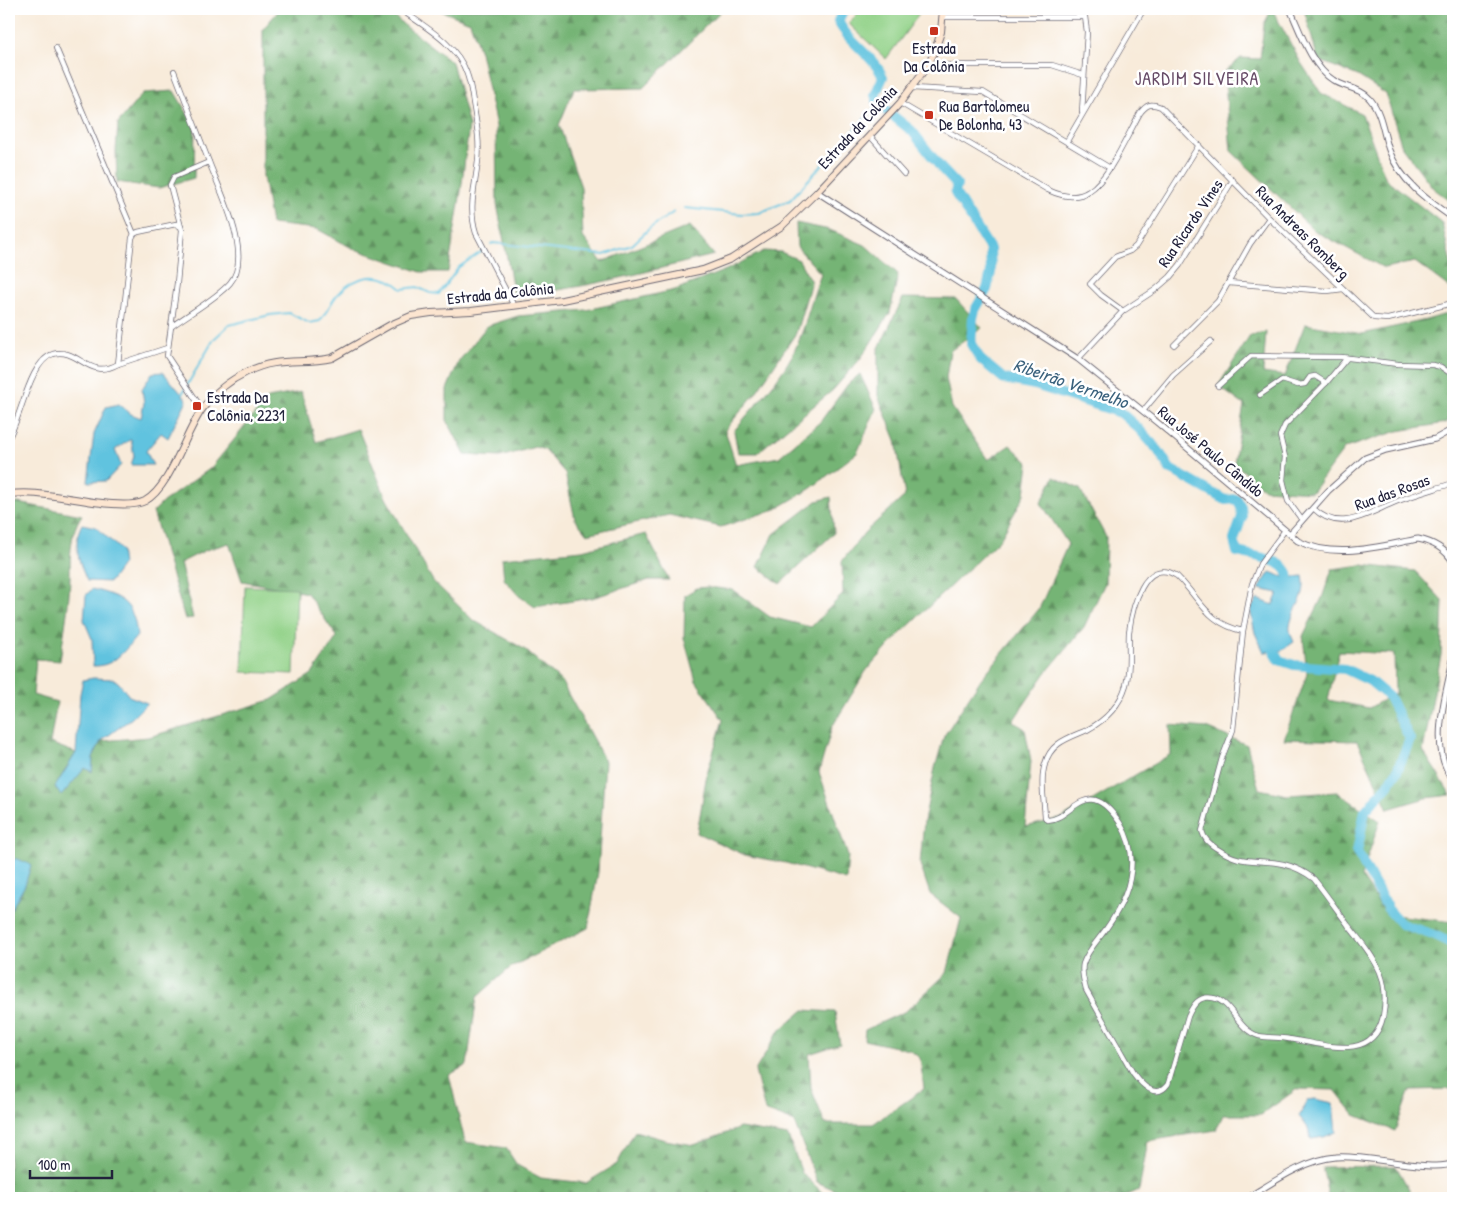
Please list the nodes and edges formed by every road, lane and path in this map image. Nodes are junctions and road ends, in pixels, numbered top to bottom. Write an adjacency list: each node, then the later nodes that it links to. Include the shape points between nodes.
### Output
1 (400, 9): 30 (street, via 448,45 467,73 479,143 472,222)
2 (943, 9): 6 (main road, Estrada da Colônia)
3 (1084, 9): 7 (street)
4 (1290, 9): 24 (street, via 1324,73 1335,82 1366,95 1372,102 1392,159 1402,175)
5 (1142, 12): 14 (street)
6 (943, 17): 7 (street); 9 (main road, Estrada da Colônia, via 941,32)
7 (1084, 17): 11 (street, via 1087,32)
8 (56, 48): 26 (street)
9 (928, 65): 11 (street, via 1052,65); 12 (main road, Estrada da Colônia)
10 (174, 70): 18 (street)
11 (1083, 75): 14 (street)
12 (912, 88): 13 (main road, Estrada da Colônia); 16 (street, via 983,92)
13 (900, 103): 15 (main road, Estrada da Colônia); 19 (street, via 1056,194 1073,196 1090,191)
14 (1082, 113): 16 (street)
15 (870, 136): 20 (street); 22 (main road, Estrada da Colônia)
16 (1067, 142): 19 (street)
17 (1198, 145): 19 (street, Rua Andreas Romberg, via 1162,107 1152,104 1140,113); 21 (street, Rua Andreas Romberg); 31 (street, via 1136,246 1116,257 1091,283 1095,290)
18 (209, 162): 25 (street, via 174,177 170,185); 32 (street, via 235,231 239,263 231,282)
19 (1110, 168)
20 (904, 174)
21 (1233, 180): 23 (street, Rua Andreas Romberg); 31 (street, Rua Ricardo Vines, via 1170,277)
22 (817, 192): 30 (main road, Estrada da Colônia, via 765,238 703,270 562,300); 37 (street, Rua José Paulo Cândido)
23 (1269, 218): 27 (street); 28 (street, Rua Andreas Romberg)
24 (1453, 218)
25 (182, 226): 26 (street, via 176,224); 32 (street)
26 (134, 234): 38 (street)
27 (1228, 282): 28 (street, via 1327,291); 34 (street, via 1211,310)
28 (1343, 288): 29 (street, Rua Andreas Romberg, via 1377,320)
29 (1451, 304)
30 (514, 306): 43 (main road, Estrada da Colônia, via 411,316 332,358 273,362 247,372 228,383)
31 (1123, 311): 37 (street, Rua Ricardo Vines)
32 (171, 327): 35 (street)
33 (1211, 341): 44 (street, via 1173,375)
34 (1174, 345)
35 (167, 348): 38 (street); 43 (street, via 170,363)
36 (1347, 358): 39 (street, via 1433,365); 40 (street); 41 (street, via 1251,356)
37 (1078, 359): 44 (street, Rua José Paulo Cândido)
38 (118, 364): 46 (street, via 100,370 63,353 49,356 34,372)
39 (1453, 375)
40 (1326, 383): 42 (street, via 1315,376 1298,385 1282,380); 50 (street, via 1285,424 1280,436 1288,501)
41 (1218, 386)
42 (1260, 395)
43 (202, 409): 48 (main road, Estrada da Colônia, via 168,475 154,494 144,501 119,504 46,494)
44 (1143, 410): 51 (street, Rua José Paulo Cândido)
45 (1453, 429): 49 (street, via 1435,439 1369,455)
46 (9, 437)
47 (1453, 483): 49 (street, Rua das Rosas, via 1349,520 1326,518)
48 (9, 494)
49 (1313, 508): 50 (street)
50 (1302, 520): 52 (street)
51 (1285, 530): 52 (street, Rua José Paulo Cândido); 54 (street, via 1260,564 1252,584)
52 (1290, 534): 53 (street, Rua José Paulo Cândido, via 1307,546 1341,551 1418,539 1439,546)
53 (1453, 562)
54 (1243, 631): 54 (street, via 1234,723 1202,834 1207,842 1231,857 1293,867 1314,879 1379,970 1386,1003 1377,1032 1359,1046 1347,1048 1258,1036 1242,1026 1224,1003 1204,998 1197,1001 1188,1016 1168,1084 1161,1091 1150,1090 1133,1073 1086,990 1082,971 1088,952 1125,896 1131,870 1129,841 1116,817 1104,804 1094,800 1047,820 1044,768 1055,746 1098,723 1121,699 1129,670 1131,620 1140,593 1155,571 1170,571 1212,618)
55 (1453, 661): 56 (street, via 1440,741 1444,762)
56 (1453, 779)
57 (1453, 1163): 58 (street, via 1428,1166 1350,1156 1333,1157 1310,1164)
58 (1247, 1198)

